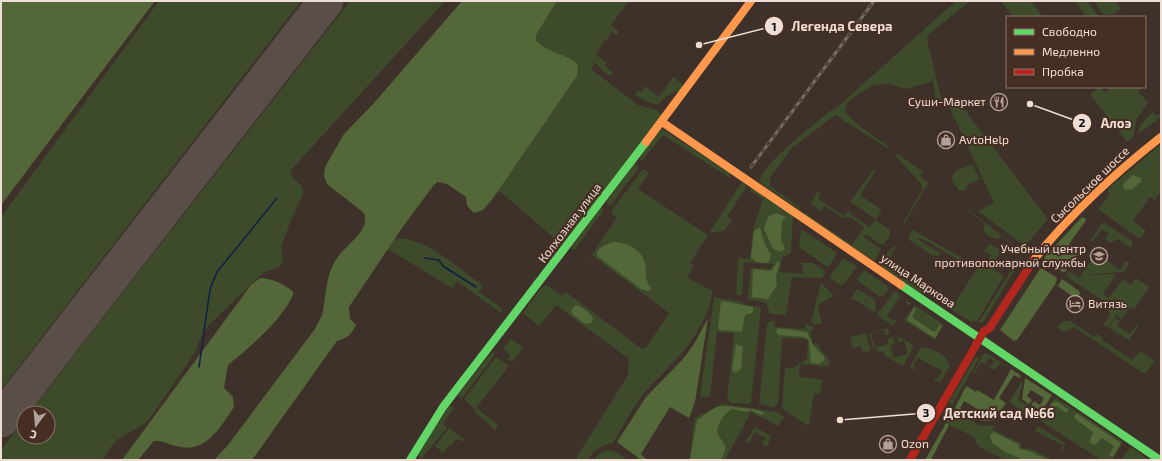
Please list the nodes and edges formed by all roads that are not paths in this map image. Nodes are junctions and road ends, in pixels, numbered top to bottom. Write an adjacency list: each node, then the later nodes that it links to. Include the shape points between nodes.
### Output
1 (750, 1): 2 (street, Колхозная улица)
2 (662, 122): 5 (street, улица Маркова); 6 (street, Колхозная улица, via 444,407)
3 (1161, 130): 5 (street, Сысольское шоссе, via 1117,165 1054,226 1016,274 984,326)
4 (1161, 138): 5 (street, Сысольское шоссе, via 1121,169 1059,230 1021,278 989,329)
5 (982, 334): 7 (street, Сысольское шоссе); 8 (street, улица Маркова)
6 (410, 460)
7 (910, 460)
8 (1160, 460)

